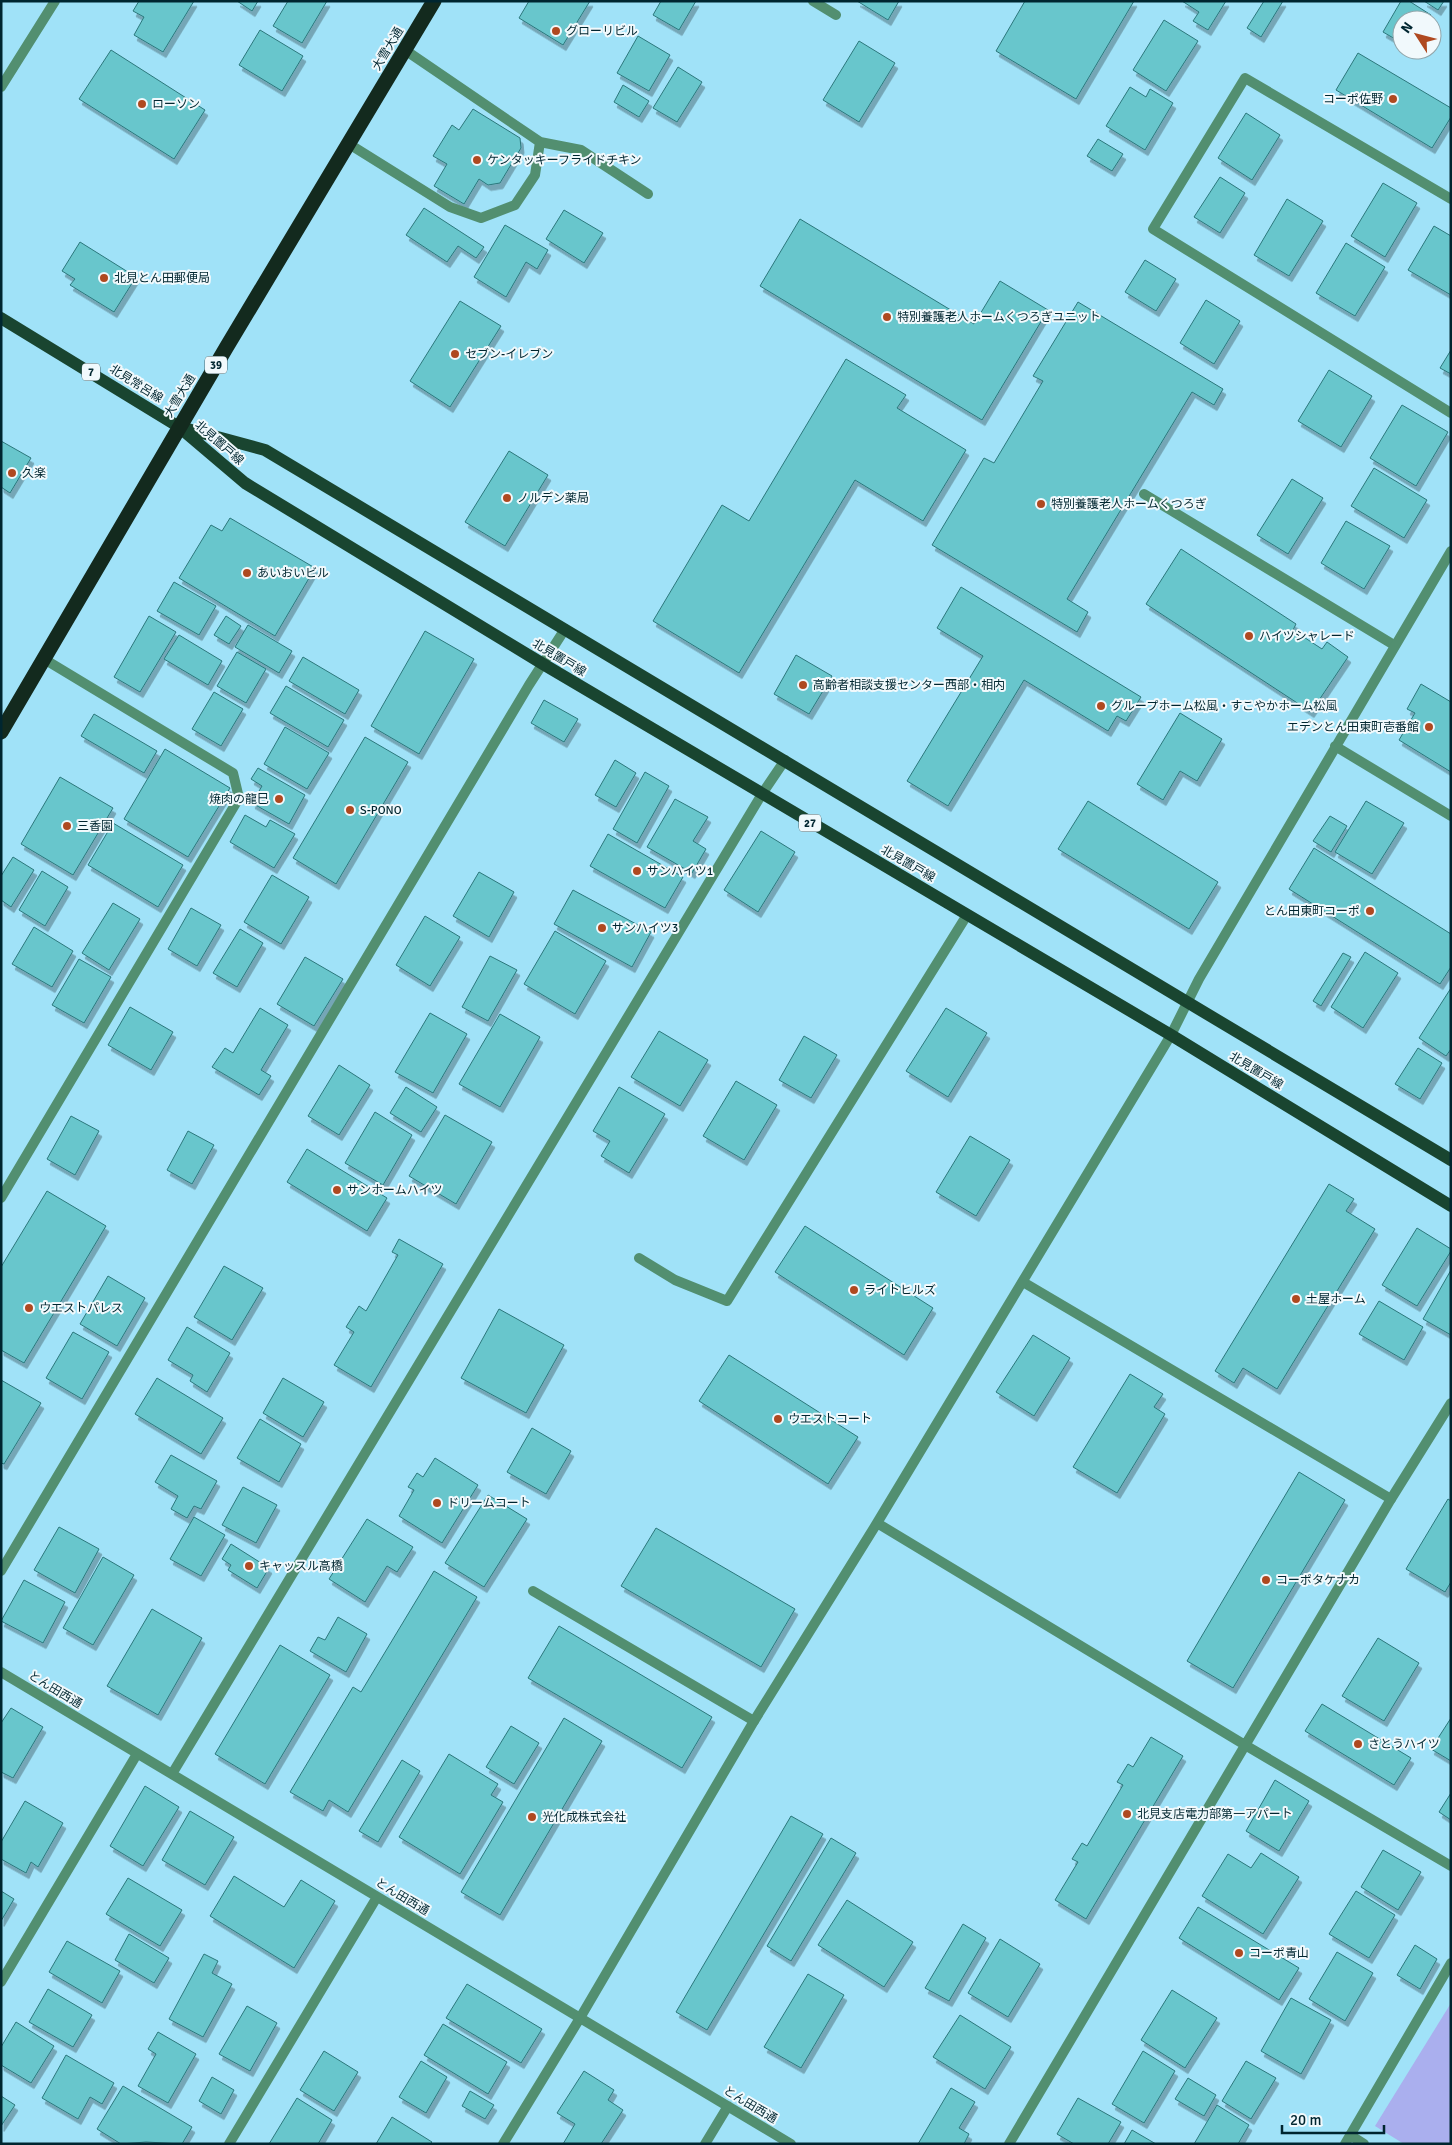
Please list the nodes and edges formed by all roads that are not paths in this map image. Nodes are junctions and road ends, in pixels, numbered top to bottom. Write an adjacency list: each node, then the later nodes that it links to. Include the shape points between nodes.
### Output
1 (55, 1): 6 (street)
2 (434, 1): 5 (highway, 大雪大通 / 39)
3 (813, 1): 4 (street)
4 (836, 15)
5 (405, 50): 7 (street); 8 (highway, 大雪大通 / 39)
6 (1, 87)
7 (540, 142): 8 (street, via 535,175 515,205 481,218 450,207); 9 (street, via 581,150)
8 (348, 144): 13 (highway, 大雪大通 / 39)
9 (648, 194)
10 (1451, 200): 12 (street, via 1245,78 1153,229)
11 (1, 318): 13 (main road, 北見常呂線 / 7)
12 (1451, 413)
13 (179, 427): 16 (main road, 北見置戸線, via 265,450); 18 (highway, 大雪大通 / 39); 19 (main road, 北見置戸線 / 27, via 245,483)
14 (1144, 494): 17 (street)
15 (1451, 550): 17 (street)
16 (565, 629): 19 (street); 22 (main road, 北見置戸線)
17 (1394, 645): 21 (street)
18 (44, 659): 20 (highway, 大雪大通 / 39); 29 (street, via 233,773 239,798)
19 (543, 664): 23 (main road, 北見置戸線 / 27); 36 (street)
20 (1, 732)
21 (1335, 746): 24 (street); 26 (street)
22 (785, 760): 23 (street); 26 (main road, 北見置戸線)
23 (762, 794): 25 (main road, 北見置戸線 / 27); 42 (street)
24 (1451, 816)
25 (967, 915): 27 (main road, 北見置戸線 / 27); 31 (street, via 727,1301 675,1280)
26 (1187, 1001): 27 (street); 28 (main road, 北見置戸線)
27 (1171, 1035): 30 (main road, 北見置戸線 / 27); 32 (street)
28 (1451, 1160)
29 (1, 1198)
30 (1451, 1206)
31 (639, 1258)
32 (1022, 1282): 34 (street); 35 (street)
33 (1451, 1403): 34 (street)
34 (1391, 1499): 40 (street)
35 (877, 1523): 39 (street); 40 (street)
36 (1, 1571)
37 (533, 1591): 39 (street)
38 (1, 1672): 41 (street, とん田西通)
39 (754, 1721): 47 (street)
40 (1245, 1745): 43 (street); 54 (street)
41 (137, 1754): 42 (street, とん田西通); 46 (street)
42 (172, 1774): 44 (street, とん田西通)
43 (1451, 1866)
44 (377, 1897): 47 (street, とん田西通); 50 (street)
45 (1451, 1963): 49 (street)
46 (1, 1982)
47 (580, 2018): 48 (street, とん田西通); 51 (street)
48 (728, 2106): 52 (street); 53 (street, とん田西通)
49 (1347, 2140): 55 (street)
50 (229, 2144)
51 (503, 2144)
52 (705, 2144)
53 (791, 2144)
54 (1009, 2144)
55 (1364, 2144)

